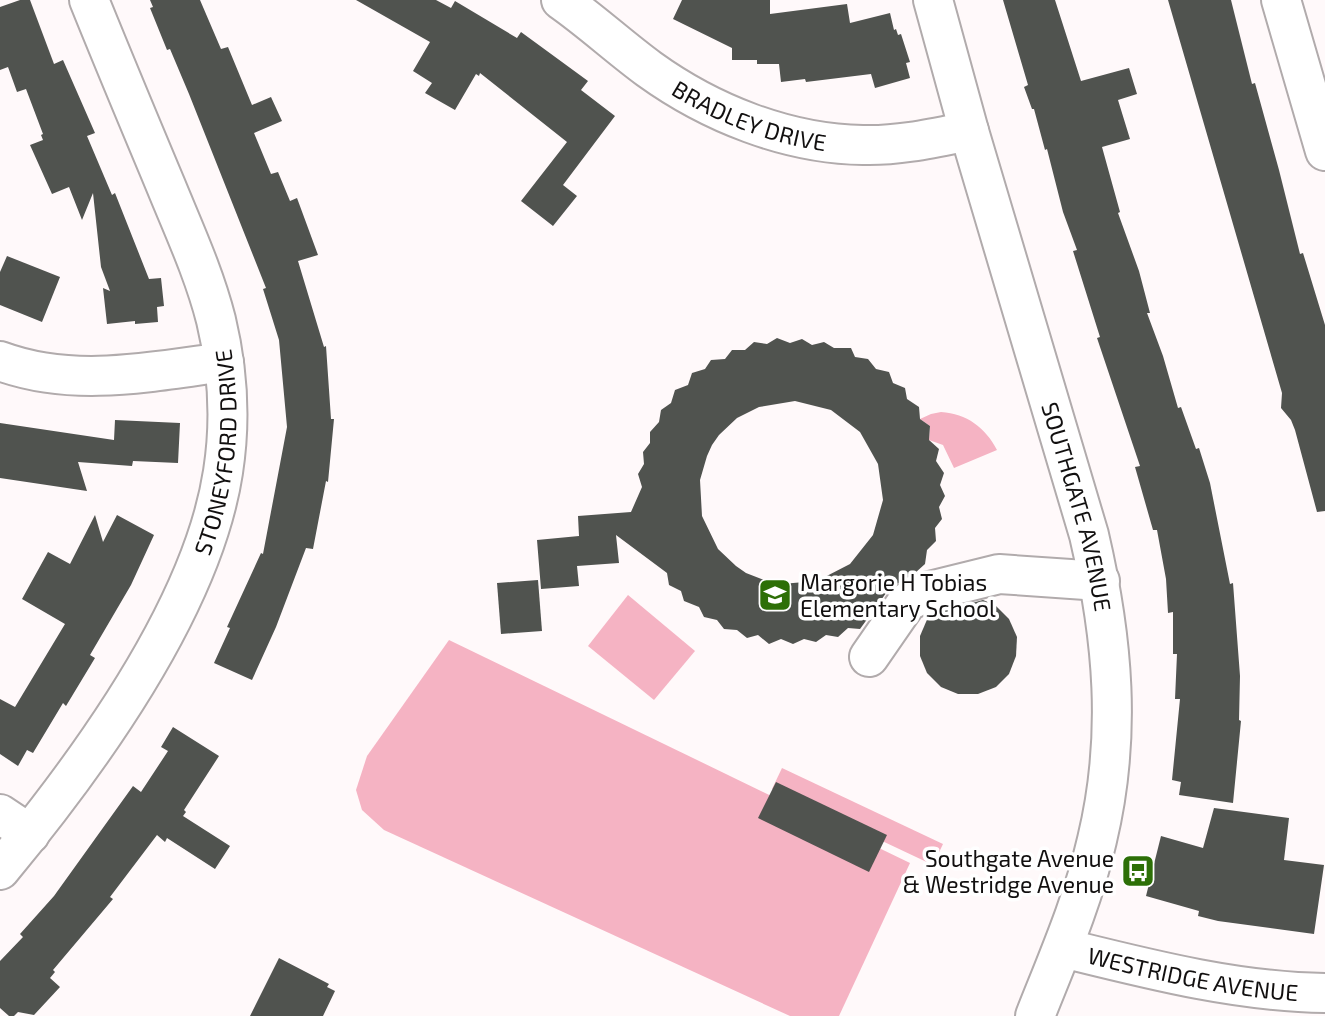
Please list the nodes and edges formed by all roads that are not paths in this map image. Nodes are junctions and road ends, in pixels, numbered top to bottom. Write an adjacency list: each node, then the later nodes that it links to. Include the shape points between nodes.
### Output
1 (89, 0): 8 (street, STONEYFORD DRIVE, via 206,283)
2 (561, 0): 5 (street, BRADLEY DRIVE, via 682,91 767,129 814,141 863,145 914,142)
3 (933, 0): 5 (street, SOUTHGATE AVENUE)
4 (1281, 0): 6 (street)
5 (969, 131): 9 (street, SOUTHGATE AVENUE)
6 (1325, 151)
7 (0, 361): 8 (street, via 53,374 98,377)
8 (224, 362): 11 (street, STONEYFORD DRIVE, via 228,433 223,474 194,571 170,622 70,781)
9 (1100, 581): 10 (street, via 999,574 926,592 907,602); 13 (street, SOUTHGATE AVENUE, via 1110,652 1109,775 1097,840)
10 (869, 657)
11 (15, 824): 12 (street, STONEYFORD DRIVE)
12 (0, 870)
13 (1063, 948): 14 (street, WESTRIDGE AVENUE, via 1210,980); 15 (street, SOUTHGATE AVENUE)
14 (1325, 993)
15 (1035, 1016)

